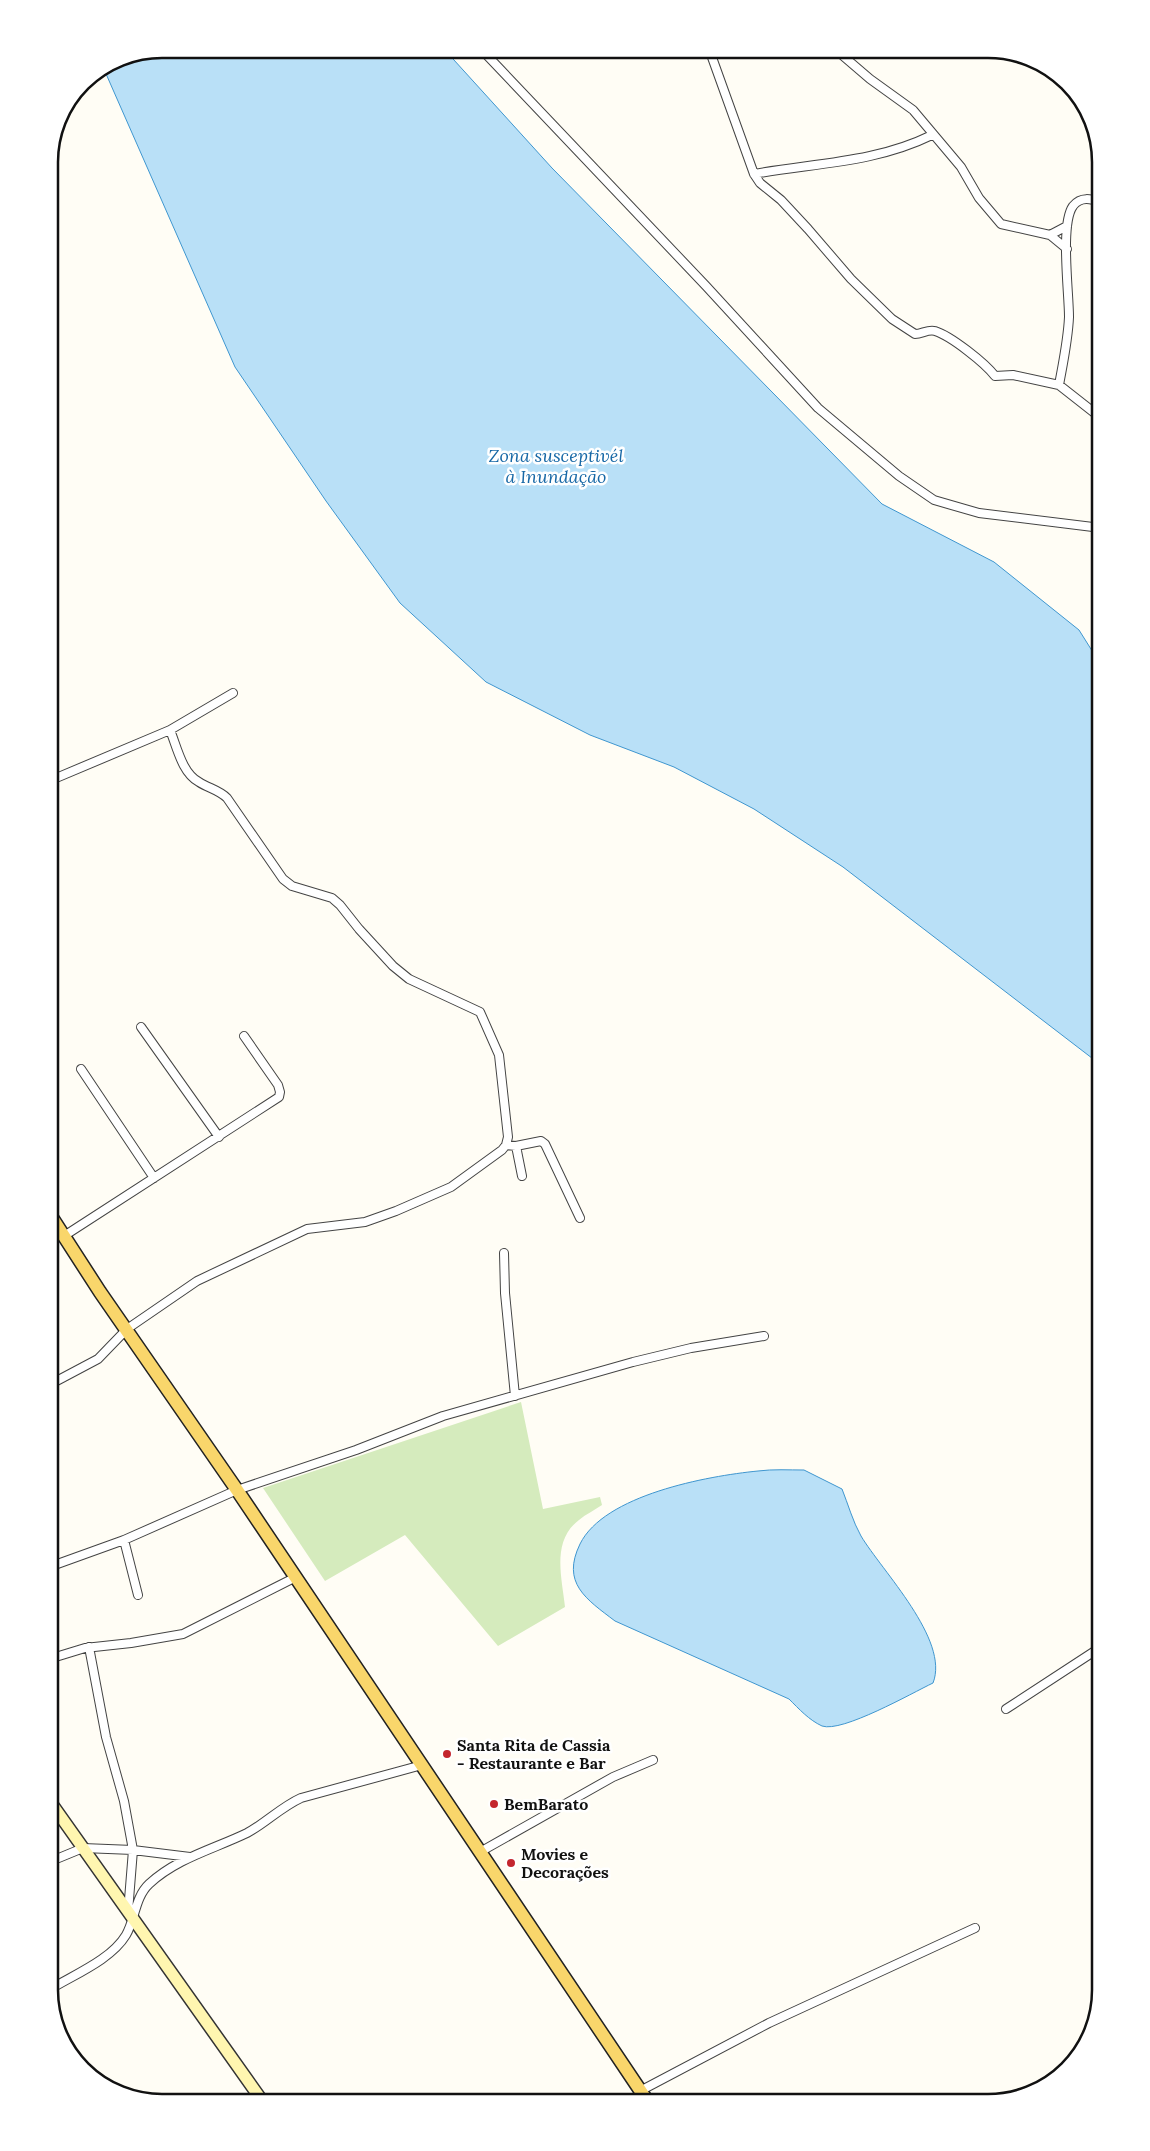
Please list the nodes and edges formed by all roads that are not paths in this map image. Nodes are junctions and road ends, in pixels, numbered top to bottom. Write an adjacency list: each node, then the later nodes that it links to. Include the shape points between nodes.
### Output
1 (490, 58): 12 (street, via 818,408 899,476 934,500 979,513)
2 (712, 58): 5 (street)
3 (846, 58): 4 (street, via 912,110)
4 (932, 134): 5 (street, via 908,146 856,160); 8 (street, via 961,167 979,198 1001,224)
5 (754, 174): 10 (street, via 808,229 839,267 892,319 909,331 915,334 928,330 940,333 995,376 1013,375)
6 (1092, 199): 7 (street, via 1078,201 1069,214)
7 (1067, 226): 8 (street); 9 (street)
8 (1050, 236): 9 (street)
9 (1067, 249): 10 (street, via 1069,318)
10 (1059, 385): 11 (street)
11 (1092, 411)
12 (1092, 527)
13 (233, 693): 14 (street)
14 (170, 730): 15 (street); 20 (street, via 188,773 227,798 283,879 292,886 332,898 393,966 409,979 480,1012 499,1055 508,1137)
15 (58, 777)
16 (142, 1027): 19 (street)
17 (244, 1036): 19 (street, via 278,1086 279,1097)
18 (82, 1068): 23 (street)
19 (219, 1137): 23 (street)
20 (506, 1145): 21 (street); 28 (street, via 451,1187 365,1222 315,1227 279,1241 197,1281)
21 (516, 1146): 22 (street); 24 (street, via 541,1141 546,1144)
22 (522, 1176)
23 (154, 1178): 26 (street)
24 (580, 1218)
25 (58, 1227): 26 (main road)
26 (64, 1236): 28 (main road)
27 (504, 1253): 31 (street)
28 (127, 1329): 30 (street, via 98,1359); 32 (main road)
29 (764, 1336): 31 (street, via 690,1348)
30 (58, 1381)
31 (515, 1396): 32 (street, via 443,1416 356,1450)
32 (237, 1490): 33 (street); 35 (main road)
33 (124, 1540): 34 (street); 36 (street)
34 (58, 1564)
35 (296, 1577): 37 (street, via 183,1634); 42 (main road)
36 (138, 1595)
37 (89, 1647): 39 (street); 45 (street)
38 (1092, 1653): 40 (street)
39 (58, 1656)
40 (1006, 1709)
41 (653, 1760): 46 (street, via 613,1777)
42 (422, 1765): 46 (main road); 47 (street, via 301,1798 246,1832)
43 (58, 1813): 44 (street)
44 (83, 1848): 45 (street); 48 (street); 49 (street)
45 (133, 1850): 47 (street); 49 (street)
46 (480, 1852): 52 (main road)
47 (190, 1857): 49 (street, via 148,1885)
48 (58, 1858)
49 (130, 1914): 51 (street, via 126,1934 112,1953); 53 (street)
50 (975, 1928): 52 (street, via 769,2023)
51 (58, 1985)
52 (640, 2091): 54 (main road)
53 (257, 2093)
54 (642, 2094)

